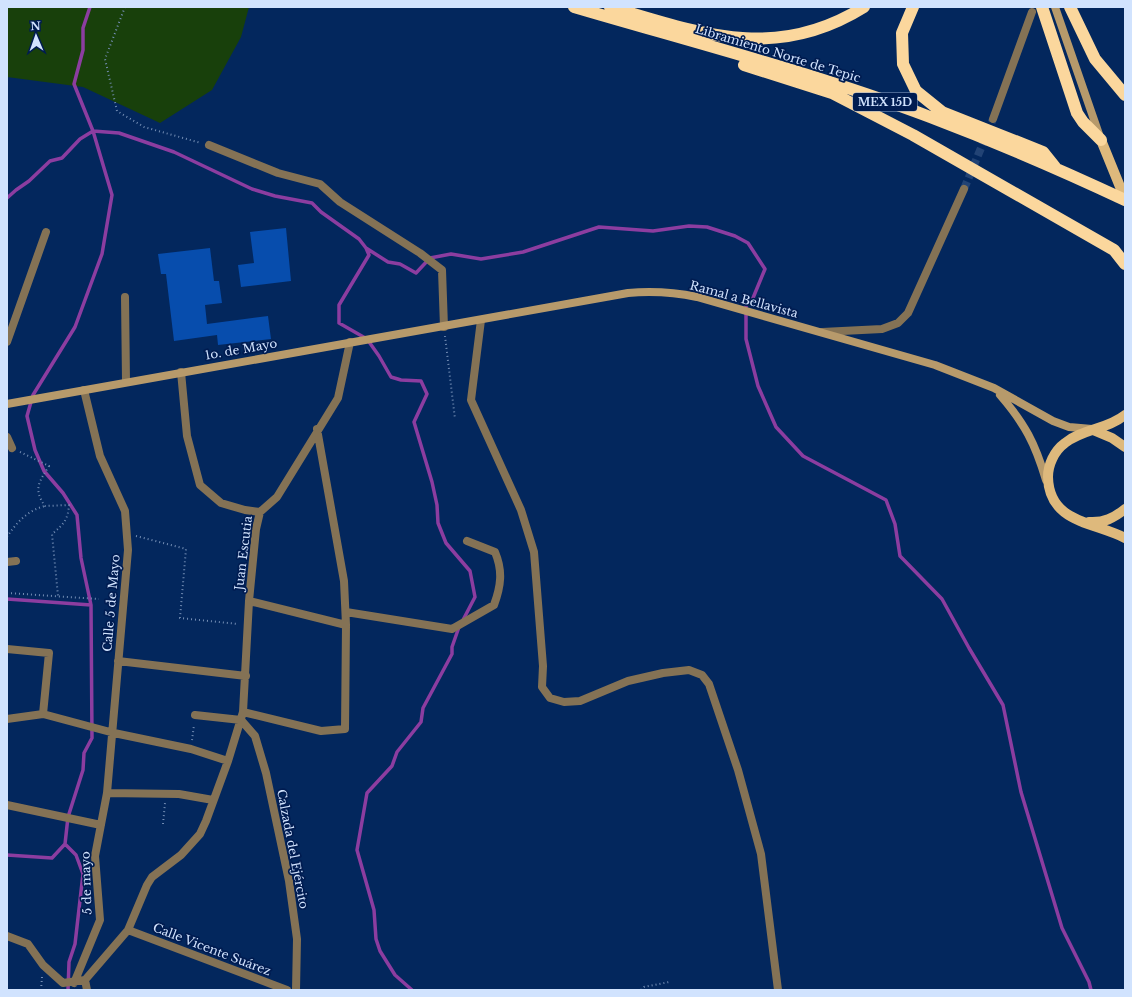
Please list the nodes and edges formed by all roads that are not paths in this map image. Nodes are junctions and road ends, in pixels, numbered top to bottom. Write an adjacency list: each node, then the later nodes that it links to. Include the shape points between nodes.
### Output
1 (574, 7): 8 (highway, Libramiento Norte de Tepic / MEX 15D)
2 (610, 7): 3 (highway, via 703,34 752,40 797,36 845,19)
3 (864, 7)
4 (913, 7): 13 (highway, via 902,33 902,49 903,64 916,91 942,112 1043,152)
5 (1055, 7): 11 (street)
6 (1070, 7): 9 (highway, via 1095,59)
7 (1037, 10): 10 (street); 11 (highway, via 1077,113)
8 (710, 47): 13 (highway, Libramiento Norte de Tepic / MEX 15D, via 799,73 929,117); 17 (highway, via 719,57 832,93 913,135 1114,250)
9 (1125, 96)
10 (993, 119)
11 (1101, 140): 15 (main road)
12 (210, 146): 20 (street, via 278,173 320,184 340,202 420,253 442,270)
13 (1056, 168): 15 (highway, Libramiento Norte de Tepic / MEX 15D)
14 (964, 190): 21 (street, via 908,313 898,323 882,329)
15 (1125, 199)
16 (46, 232): 22 (street)
17 (1125, 264)
18 (125, 297): 25 (street)
19 (481, 320): 20 (street, 1o. de Mayo); 21 (street, Ramal a Bellavista, via 650,291 674,292); 67 (street, via 470,400 521,510 534,552 543,666 542,687 550,698 564,702 580,701 628,681 663,673 689,670 702,675 709,684 738,770 761,854)
20 (444, 326): 23 (street, 1o. de Mayo)
21 (821, 332): 26 (street, Ramal a Bellavista, via 935,365)
22 (7, 342)
23 (350, 342): 24 (street, 1o. de Mayo); 30 (street, Juan Escutia, via 338,398)
24 (181, 372): 25 (street, 1o. de Mayo); 37 (street, via 187,436 200,485 221,503)
25 (126, 382): 27 (street, 1o. de Mayo)
26 (994, 388): 31 (street, Ramal a Bellavista, via 1053,422); 35 (street, via 1020,417 1034,443)
27 (84, 390): 28 (street, 1o. de Mayo); 47 (street, Calle 5 de Mayo, via 100,456 125,511 128,550)
28 (9, 404)
29 (1125, 415): 31 (main road)
30 (317, 429): 37 (street, Juan Escutia, via 277,497); 44 (street, via 344,581)
31 (1093, 430): 33 (main road); 35 (main road, via 1065,443 1054,455 1048,471)
32 (7, 437): 34 (street)
33 (1125, 447)
34 (12, 448)
35 (1048, 487): 38 (main road, via 1054,502 1066,514)
36 (1125, 509): 38 (main road, via 1113,518 1098,523)
37 (260, 512): 43 (street, Juan Escutia)
38 (1081, 522): 39 (main road)
39 (1125, 538)
40 (467, 541): 44 (street, via 495,552 500,564 501,585 494,605 452,629)
41 (16, 561): 42 (street)
42 (7, 562)
43 (249, 601): 45 (street); 48 (street, Juan Escutia)
44 (346, 612): 45 (street)
45 (346, 625): 51 (street, via 345,729 321,731)
46 (7, 650): 49 (street, via 49,653)
47 (118, 661): 48 (street); 53 (street, Calle 5 de Mayo)
48 (246, 676): 51 (street, Juan Escutia)
49 (43, 714): 52 (street); 53 (street)
50 (195, 715): 51 (street)
51 (242, 716): 54 (street, Juan Escutia); 66 (street, Calzada del Ejército, via 255,736 266,773 289,881 297,939)
52 (7, 719)
53 (114, 733): 54 (street, via 190,749); 55 (street, Calle 5 de Mayo)
54 (228, 761): 56 (street, Juan Escutia)
55 (107, 794): 56 (street, via 165,794); 58 (street, Calle 5 de Mayo)
56 (213, 800): 59 (street, Juan Escutia, via 200,834 181,854 152,877)
57 (7, 805): 58 (street)
58 (101, 825): 62 (street, 5 de mayo, via 95,856 100,920)
59 (128, 930): 61 (street, Juan Escutia); 65 (street, Calle Vicente Suárez)
60 (7, 936): 63 (street, via 28,944)
61 (85, 980): 62 (street); 64 (street)
62 (74, 983): 63 (street)
63 (62, 987)
64 (87, 990)
65 (287, 990)
66 (296, 990)
67 (778, 990)

